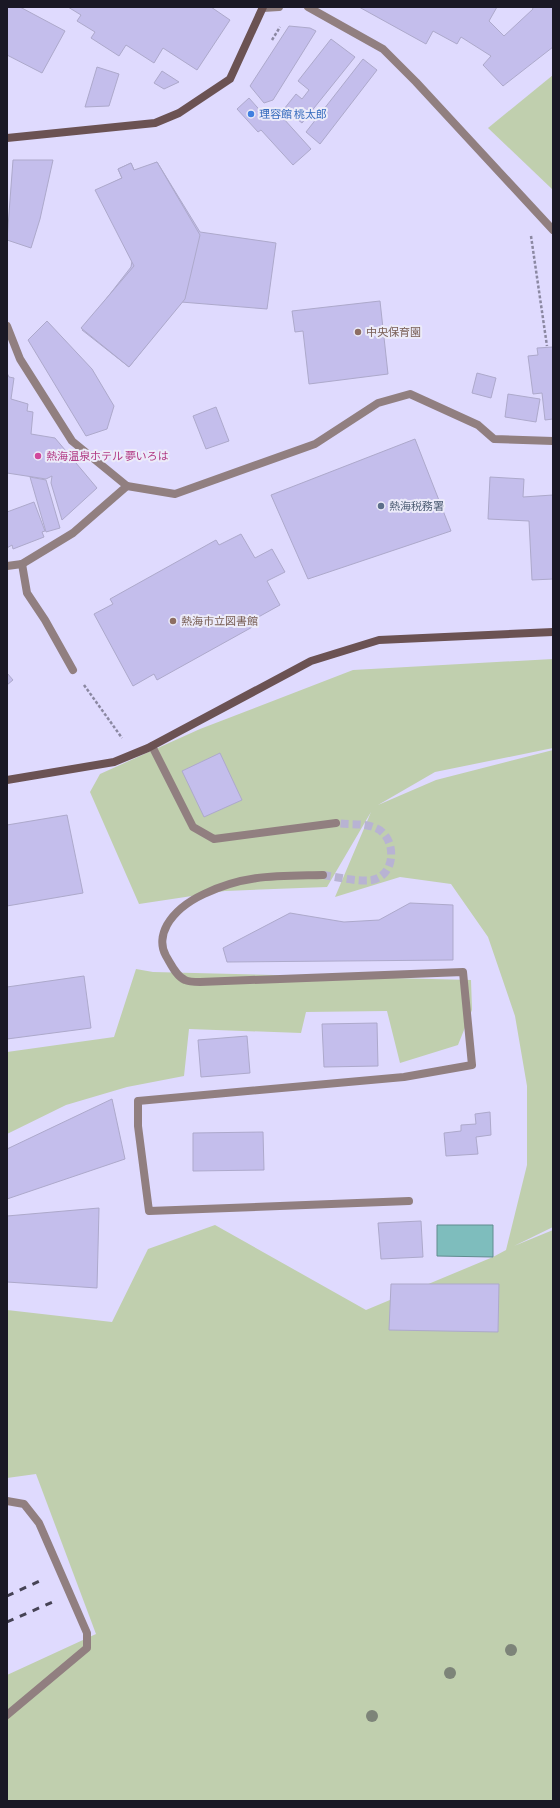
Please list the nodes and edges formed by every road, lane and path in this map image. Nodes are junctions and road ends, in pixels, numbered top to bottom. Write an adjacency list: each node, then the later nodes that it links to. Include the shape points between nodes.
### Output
1 (262, 7): 2 (street); 4 (street, via 230,79 179,113 154,123)
2 (279, 7)
3 (308, 7): 5 (street, via 383,49)
4 (7, 138)
5 (526, 202): 6 (street); 8 (path)
6 (553, 230)
7 (7, 326): 10 (street, via 20,359 72,441)
8 (547, 346)
9 (553, 441): 10 (street, via 494,439 478,425 410,394 378,403 316,444 175,494)
10 (126, 486): 11 (street, via 73,533)
11 (22, 564): 12 (street); 14 (street, via 27,593)
12 (7, 566)
13 (553, 632): 15 (street, via 379,640 311,660)
14 (73, 670): 16 (path)
15 (152, 746): 16 (street); 18 (street, via 193,827 214,839)
16 (134, 754): 17 (street, via 114,762)
17 (7, 780)
18 (336, 823)
19 (323, 875): 20 (street, via 245,879 222,885 199,896 172,916 162,935 164,953 184,980 200,982 463,972 472,1065 404,1077 138,1101 138,1126 149,1211)
20 (409, 1201)
21 (7, 1501): 22 (street, via 24,1504 39,1523 87,1633 87,1648)
22 (7, 1715)

